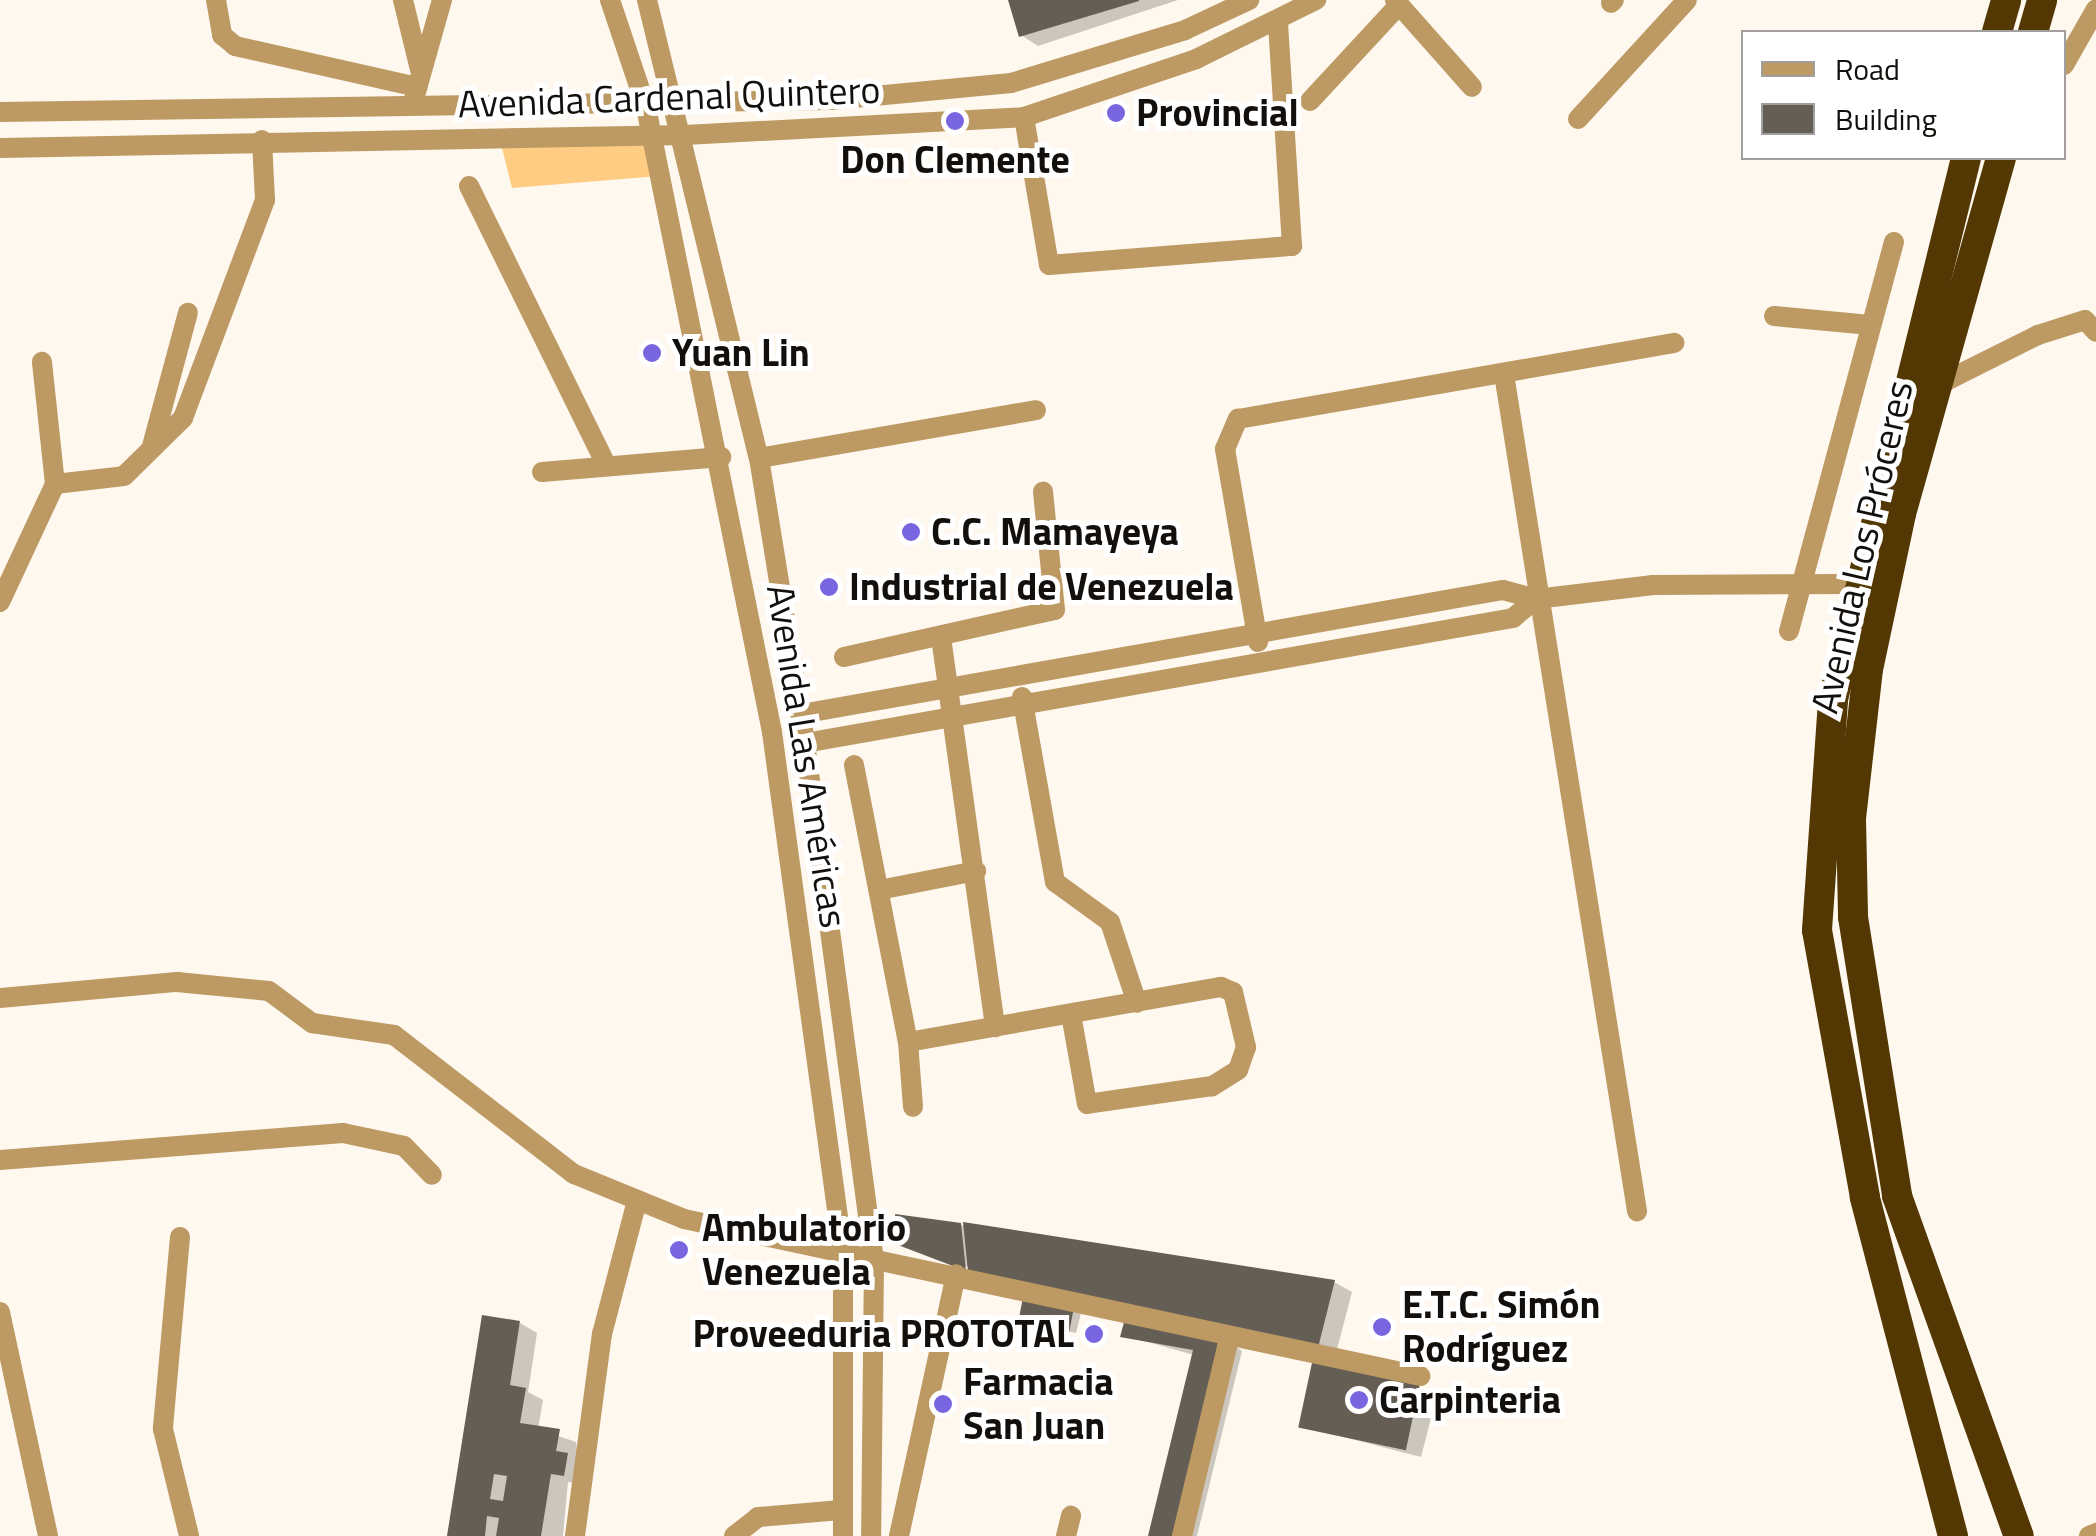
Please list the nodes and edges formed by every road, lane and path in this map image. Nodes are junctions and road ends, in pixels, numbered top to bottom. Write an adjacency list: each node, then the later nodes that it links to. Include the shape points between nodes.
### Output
1 (216, 0): 17 (street, via 222,36 235,46)
2 (403, 0): 17 (street)
3 (442, 0): 17 (street)
4 (610, 0): 21 (street, Avenida Las Américas)
5 (647, 0): 20 (street, Avenida Las Américas)
6 (1249, 0): 20 (street, Avenida Cardenal Quintero, via 1185,30 1011,83)
7 (1316, 0): 13 (street, Avenida Cardenal Quintero)
8 (1687, 0): 25 (street)
9 (2006, 0): 14 (highway)
10 (2042, 0): 15 (highway)
11 (1397, 2): 18 (street); 19 (street)
12 (2096, 9): 16 (street)
13 (1278, 25): 24 (street, Avenida Cardenal Quintero); 24 (street, via 1292,246 1050,265)
14 (1998, 30)
15 (2034, 30)
16 (2066, 62)
17 (419, 80): 22 (street)
18 (1472, 86)
19 (1310, 101)
20 (679, 106): 21 (street, Avenida Cardenal Quintero); 26 (street, Avenida Las Américas)
21 (646, 107): 22 (street, Avenida Cardenal Quintero); 27 (street, Avenida Las Américas)
22 (412, 109): 23 (street, Avenida Cardenal Quintero)
23 (0, 112)
24 (1024, 117): 26 (street, Avenida Cardenal Quintero)
25 (1578, 119)
26 (684, 135): 27 (street, Avenida Cardenal Quintero); 45 (street, Avenida Las Américas)
27 (652, 136): 28 (street, Avenida Cardenal Quintero); 44 (street, Avenida Las Américas)
28 (262, 140): 29 (street, Avenida Cardenal Quintero); 43 (street, via 265,200 183,418)
29 (0, 148)
30 (1965, 160): 50 (highway, Avenida Los Próceres)
31 (2000, 160): 41 (highway, Avenida Los Próceres)
32 (469, 186): 46 (street)
33 (1894, 242): 36 (street)
34 (188, 313): 43 (street)
35 (1774, 316): 36 (street)
36 (1871, 325): 51 (street)
37 (2096, 332): 41 (street, via 2085,320 2038,334)
38 (1674, 344): 40 (street)
39 (42, 362): 48 (street)
40 (1504, 374): 52 (street); 54 (street, via 1238,419 1225,450)
41 (1938, 385): 96 (highway, Avenida Los Próceres, via 1868,669 1851,820 1853,917 1897,1196)
42 (1036, 410): 45 (street)
43 (151, 450): 48 (street, via 124,476)
44 (722, 456): 46 (street); 79 (street, Avenida Las Américas, via 772,732)
45 (759, 458): 62 (street, Avenida Las Américas)
46 (606, 465): 47 (street)
47 (542, 472)
48 (55, 484): 53 (street)
49 (1043, 492): 56 (street, via 1054,610)
50 (1856, 584): 51 (street); 95 (highway, Avenida Los Próceres, via 1832,699 1818,930 1865,1197)
51 (1799, 588): 52 (street, via 1653,585); 55 (street)
52 (1536, 599): 54 (street, via 1503,590); 58 (street, via 1513,618); 77 (street)
53 (0, 602)
54 (1256, 632): 58 (street); 59 (street)
55 (1789, 632)
56 (941, 637): 57 (street); 60 (street)
57 (844, 657)
58 (1261, 662): 61 (street)
59 (1019, 677): 60 (street); 61 (street)
60 (948, 690): 62 (street); 63 (street)
61 (1024, 708): 63 (street); 69 (street, via 1055,882 1110,922)
62 (801, 714): 64 (street, Avenida Las Américas)
63 (953, 718): 64 (street); 66 (street)
64 (805, 743): 80 (street, Avenida Las Américas)
65 (854, 765): 67 (street)
66 (976, 872): 67 (street); 71 (street)
67 (878, 890): 72 (street)
68 (0, 998): 76 (street, via 177,982 270,991 312,1023 394,1035 574,1174)
69 (1137, 1003): 70 (street); 70 (street, via 1233,992 1246,1047 1238,1070 1212,1086 1087,1104)
70 (1072, 1014): 71 (street)
71 (995, 1027): 72 (street)
72 (908, 1042): 73 (street)
73 (914, 1107)
74 (0, 1160): 75 (street, via 343,1133 404,1146)
75 (432, 1176)
76 (638, 1201): 79 (street); 89 (street, via 602,1334)
77 (1637, 1211)
78 (180, 1237): 88 (street, via 164,1429)
79 (843, 1254): 80 (street); 85 (street, Avenida Las Américas)
80 (874, 1261): 81 (street); 92 (street, Avenida Las Américas)
81 (956, 1274): 83 (street); 93 (street)
82 (0, 1312): 87 (street)
83 (1230, 1338): 84 (street); 94 (street)
84 (1420, 1376)
85 (841, 1510): 90 (street, via 758,1517); 91 (street, Avenida Las Américas)
86 (2096, 1533): 97 (street)
87 (48, 1536)
88 (188, 1536)
89 (575, 1536)
90 (734, 1536)
91 (843, 1536)
92 (872, 1536)
93 (899, 1536)
94 (1182, 1536)
95 (1953, 1536)
96 (2019, 1536)
97 (2089, 1536)

